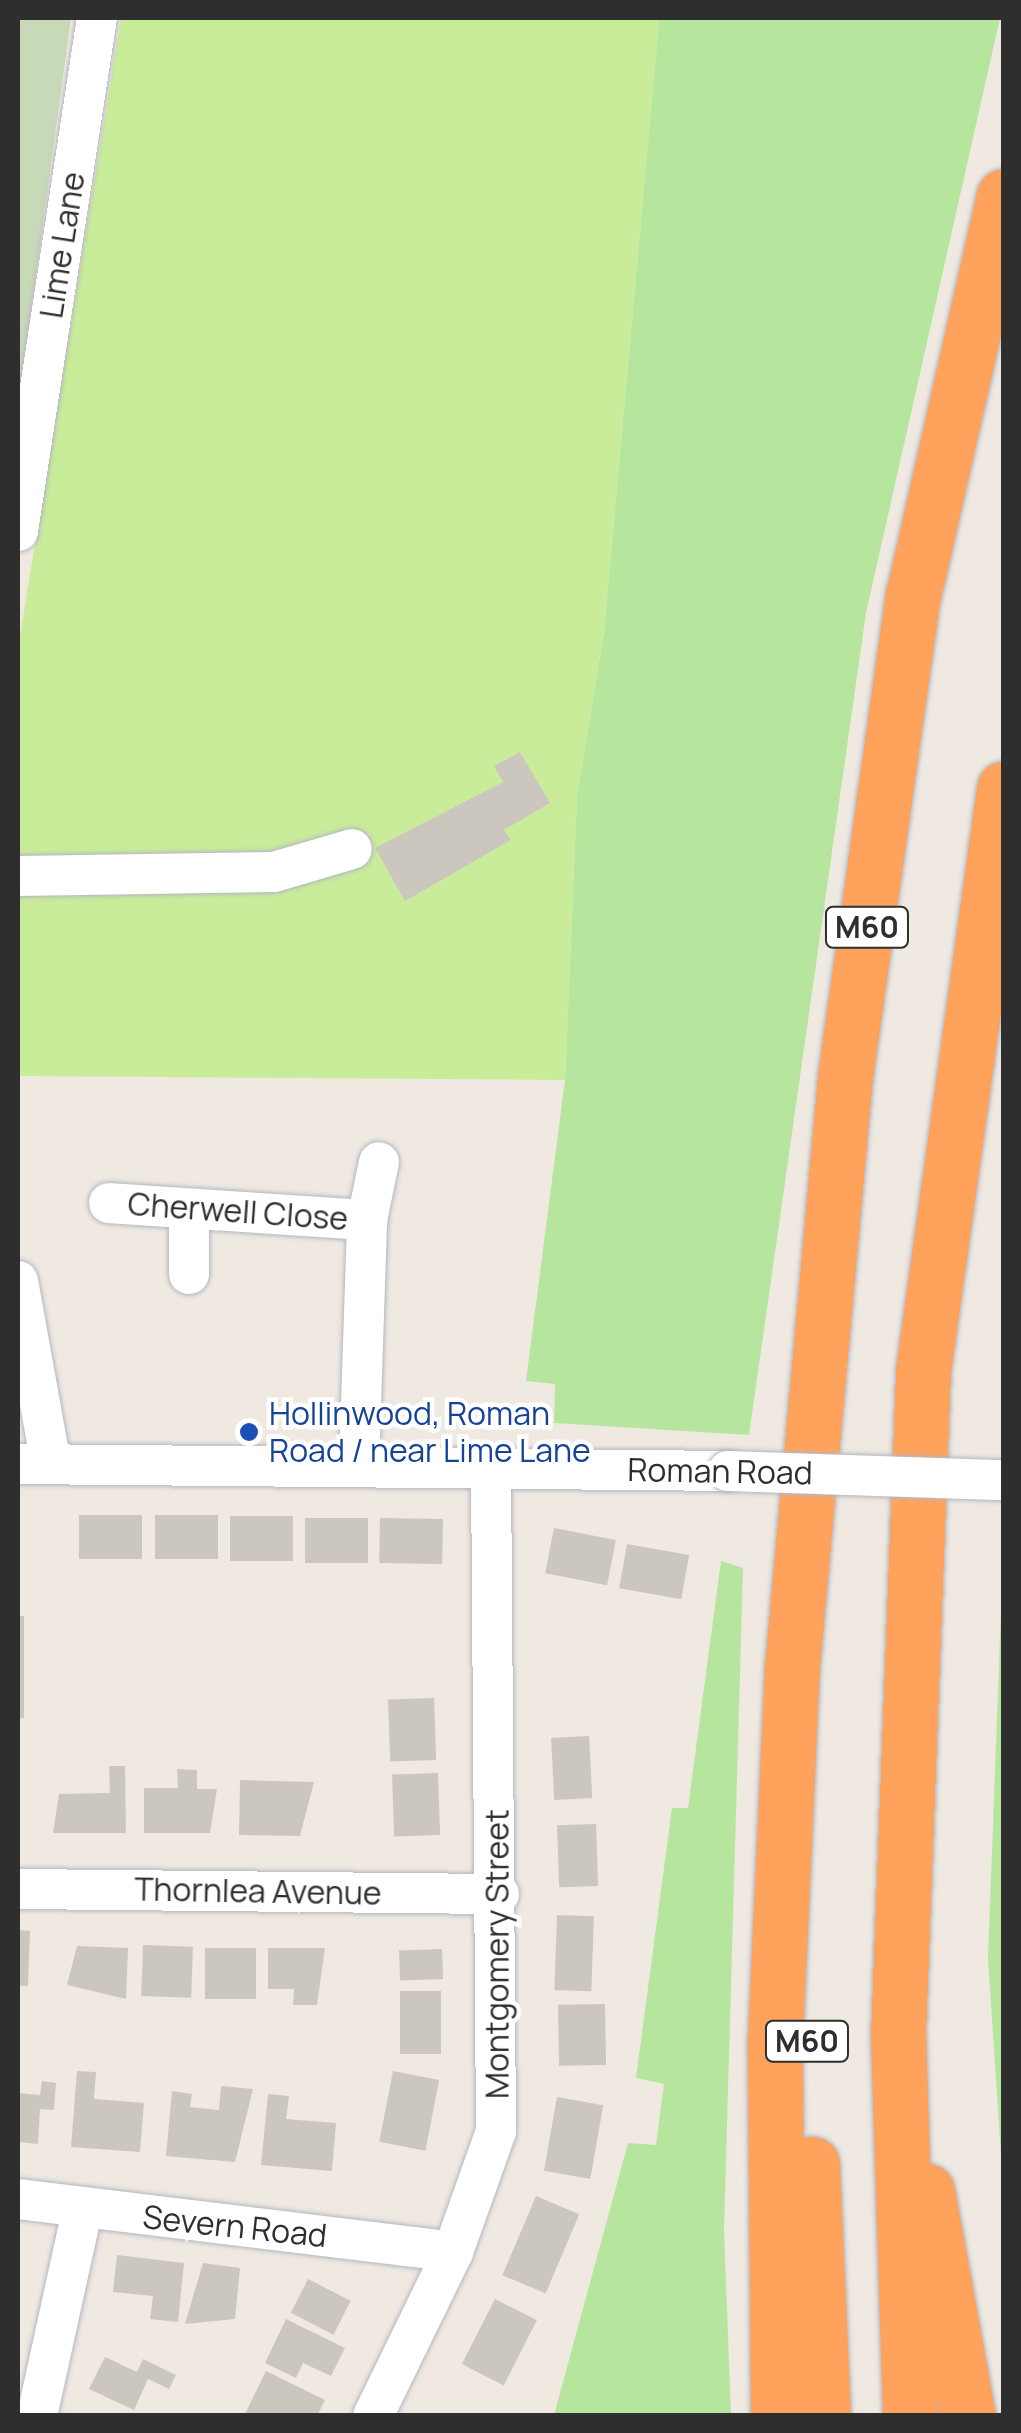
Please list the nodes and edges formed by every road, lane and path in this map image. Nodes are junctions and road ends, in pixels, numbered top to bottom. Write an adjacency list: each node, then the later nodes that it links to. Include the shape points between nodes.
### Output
1 (97, 18): 3 (street, Lime Lane)
2 (1004, 196): 17 (highway, M60, via 913,596 846,1077)
3 (18, 531)
4 (1004, 788): 20 (highway, via 922,1371)
5 (352, 848): 6 (street, via 274,872)
6 (18, 876)
7 (378, 1162): 10 (street, Cherwell Close)
8 (109, 1202): 9 (street, Cherwell Close)
9 (190, 1211): 10 (street, Cherwell Close); 11 (street)
10 (367, 1220): 14 (street, Cherwell Close)
11 (189, 1274)
12 (18, 1280): 13 (street)
13 (34, 1461): 14 (street, Roman Road)
14 (359, 1465): 15 (street, Roman Road)
15 (491, 1467): 16 (street, Roman Road, bridge); 19 (street, Montgomery Street)
16 (1004, 1480)
17 (792, 1667): 26 (highway, M60, via 775,2039); 27 (highway, M60)
18 (18, 1889): 19 (street, Thornlea Avenue)
19 (500, 1894): 23 (street, Montgomery Street, via 496,2131)
20 (898, 2035): 28 (highway); 29 (highway)
21 (18, 2199): 22 (street, Severn Road)
22 (82, 2211): 23 (street, Severn Road); 24 (street)
23 (453, 2252): 25 (street, Montgomery Street)
24 (38, 2416)
25 (373, 2416)
26 (778, 2416)
27 (822, 2416)
28 (910, 2416)
29 (968, 2416)

